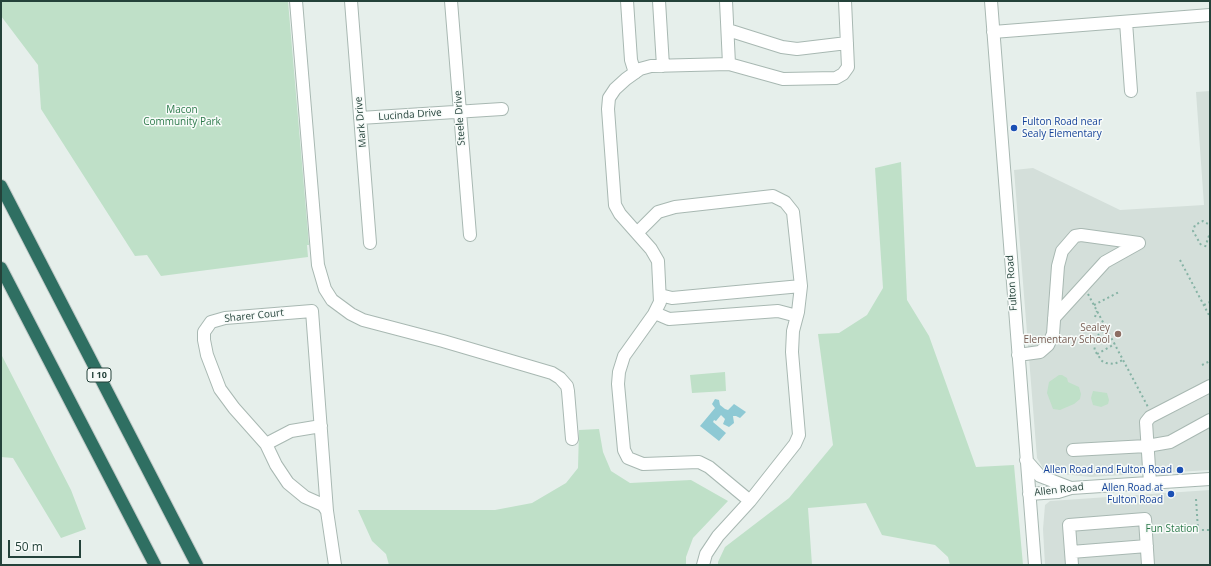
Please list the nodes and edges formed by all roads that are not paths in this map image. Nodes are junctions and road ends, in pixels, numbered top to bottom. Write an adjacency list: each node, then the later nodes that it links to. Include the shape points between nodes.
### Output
1 (296, 1): 35 (street, via 318,265 325,289 332,300 363,320 552,373 567,386)
2 (351, 1): 20 (street, Mark Drive)
3 (451, 1): 19 (street, Steele Drive)
4 (627, 1): 16 (street, via 631,60)
5 (659, 1): 15 (street)
6 (726, 1): 11 (street)
7 (845, 1): 13 (street)
8 (991, 1): 12 (street, Fulton Road)
9 (1210, 15): 10 (street)
10 (1126, 22): 12 (street); 17 (street)
11 (728, 30): 13 (street, via 782,47 797,49); 14 (street)
12 (993, 32): 31 (street, Fulton Road)
13 (847, 43): 14 (street, via 848,67 836,78 783,79)
14 (729, 64): 15 (street)
15 (664, 66): 16 (street, via 652,66)
16 (635, 72): 22 (street, via 615,89 609,98 608,109 614,204)
17 (1131, 91)
18 (502, 109): 19 (street, Lucinda Drive)
19 (460, 112): 20 (street, Lucinda Drive); 23 (street, Steele Drive)
20 (360, 118): 24 (street, Mark Drive)
21 (1, 186): 49 (highway, I 10)
22 (637, 233): 26 (street, via 658,212 675,206 779,197 793,212); 27 (street, via 658,261)
23 (470, 235)
24 (370, 243)
25 (1, 268): 48 (highway)
26 (801, 286): 27 (street, via 672,298); 29 (street)
27 (660, 295): 28 (street)
28 (655, 313): 29 (street, via 669,318 778,311); 44 (street, via 624,356 619,372 624,450 628,458 643,464 699,462)
29 (797, 316): 44 (street, via 792,352 799,435 795,444)
30 (1054, 318): 30 (street, via 1058,266 1062,251 1075,236 1139,243 1105,262); 31 (street, via 1053,334 1048,345 1040,352)
31 (1018, 355): 39 (street, Fulton Road)
32 (1210, 386): 37 (street, via 1150,417 1146,422)
33 (1210, 420): 37 (street, via 1170,442)
34 (321, 426): 36 (street, via 291,431); 36 (street, Sharer Court, via 312,311 225,318 211,322 204,332 204,340 215,379 234,408); 45 (street, Sharer Court)
35 (572, 439)
36 (266, 444): 45 (street, Sharer Court, via 288,483 305,497 323,505)
37 (1147, 446): 38 (street); 41 (street)
38 (1073, 450)
39 (1026, 460): 42 (street, via 1040,476); 43 (street, Fulton Road)
40 (1210, 479): 41 (street, Allen Road)
41 (1150, 483): 42 (street, Allen Road)
42 (1071, 488): 43 (street, Allen Road, via 1058,492)
43 (1028, 494): 52 (street, Fulton Road)
44 (750, 501): 51 (street, via 718,536 706,554)
45 (327, 511): 50 (street, Sharer Court)
46 (1147, 546): 47 (street); 47 (street, via 1145,519 1069,526); 54 (street)
47 (1071, 552): 53 (street)
48 (155, 565)
49 (197, 565)
50 (334, 565)
51 (703, 565)
52 (1035, 565)
53 (1072, 565)
54 (1148, 565)

